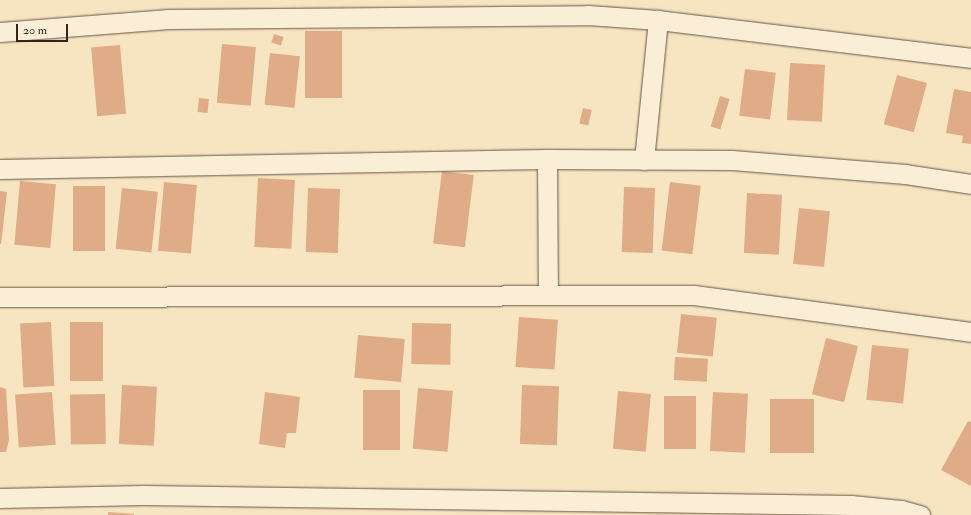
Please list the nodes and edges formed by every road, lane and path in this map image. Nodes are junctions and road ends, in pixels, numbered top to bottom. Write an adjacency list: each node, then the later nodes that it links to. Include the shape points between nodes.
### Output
1 (658, 20): 2 (street, via 588,15 168,19); 3 (street); 5 (street)
2 (0, 32)
3 (971, 58)
4 (547, 159): 5 (street); 6 (street); 8 (street)
5 (644, 160): 7 (street, via 732,160 905,174)
6 (0, 169)
7 (971, 184)
8 (548, 295): 9 (street); 10 (street, via 694,295)
9 (0, 297)
10 (971, 332)
11 (0, 498): 12 (street, via 143,495 835,505 901,510)
12 (920, 515)

